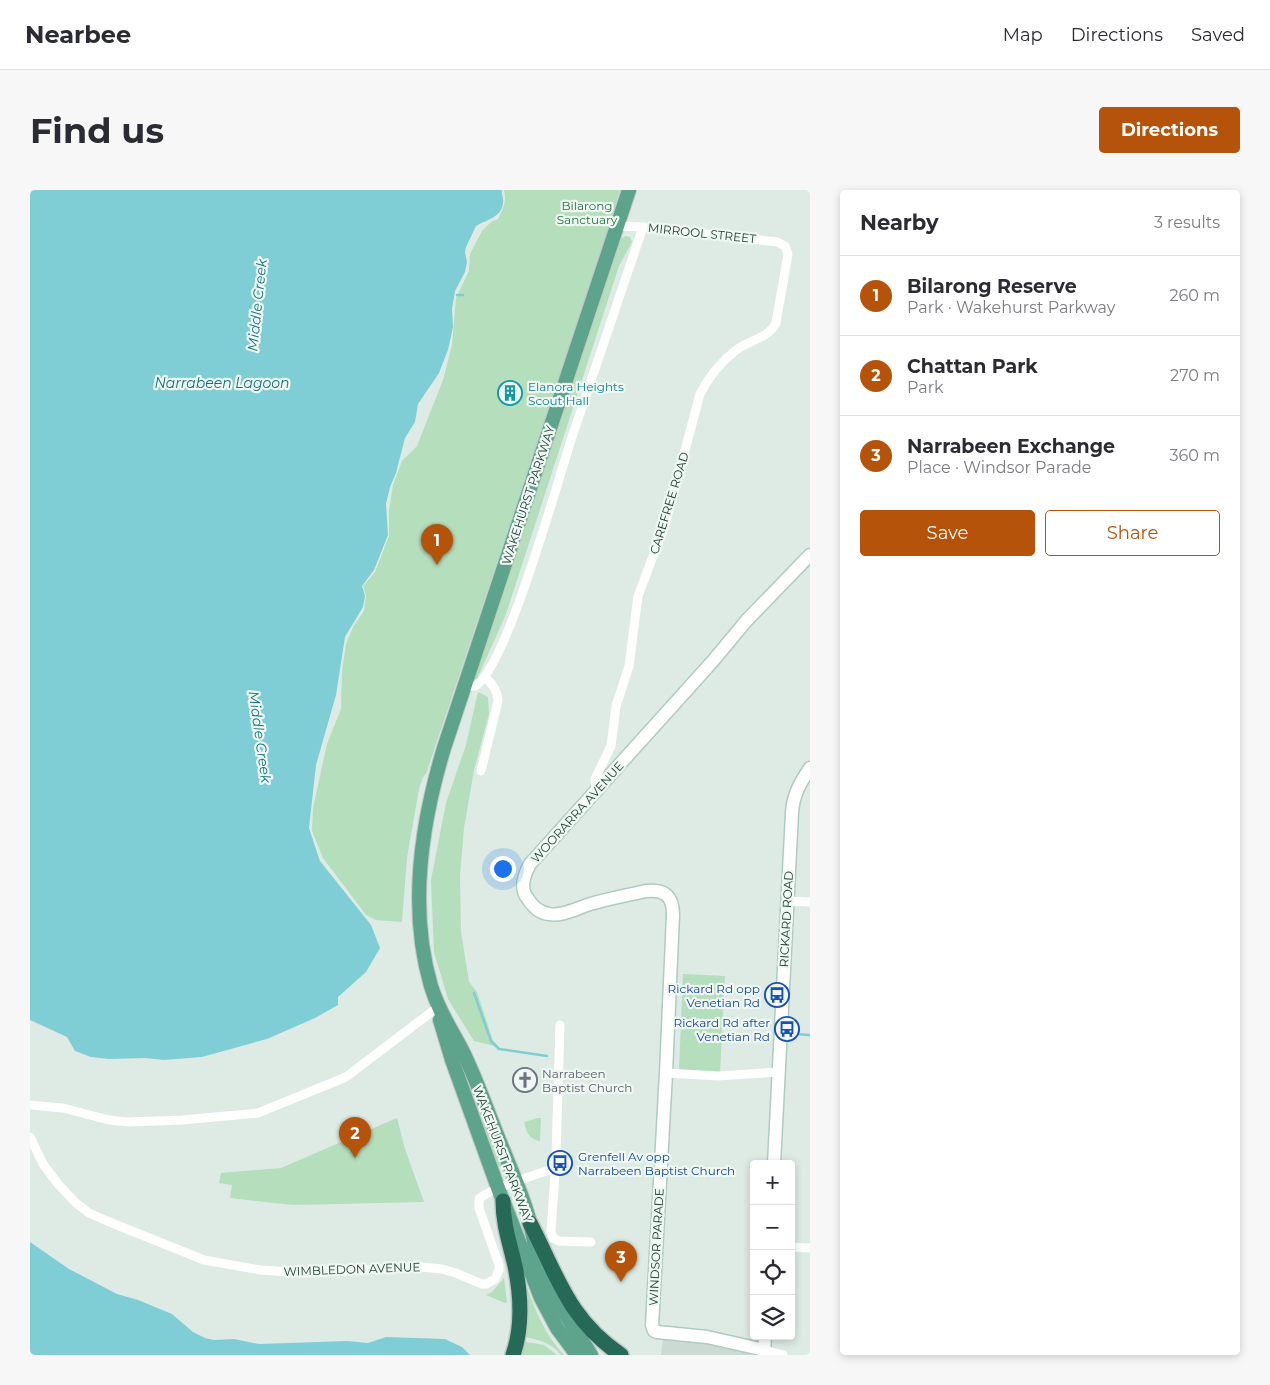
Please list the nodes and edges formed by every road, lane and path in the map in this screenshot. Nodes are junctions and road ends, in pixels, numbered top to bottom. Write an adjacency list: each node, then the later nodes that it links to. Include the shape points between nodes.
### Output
1 (629, 190): 2 (main road, WAKEHURST PARKWAY)
2 (618, 226): 3 (street, MIRROOL STREET); 7 (main road, WAKEHURST PARKWAY)
3 (643, 227): 4 (street, MIRROOL STREET, via 777,242); 6 (street, WAKEHURST PARKWAY, via 525,585 497,656)
4 (785, 246): 10 (street, CAREFREE ROAD, via 788,254 772,331 736,350 708,378 700,394 665,525 638,596 629,666 616,706 611,746 595,779)
5 (810, 555): 10 (street, WOORARRA AVENUE, via 747,620)
6 (485, 677): 7 (street, via 475,686); 9 (street, via 498,693 498,701)
7 (464, 686): 13 (main road, WAKEHURST PARKWAY, via 435,778 420,865 422,936)
8 (810, 768): 11 (street, RICKARD ROAD, via 793,801)
9 (481, 771)
10 (596, 789): 18 (street, WOORARRA AVENUE, via 530,864 524,874 525,895 538,910 550,914 646,891 663,892 670,898 673,915)
11 (787, 901): 12 (street); 17 (street, RICKARD ROAD)
12 (810, 902)
13 (438, 1007): 15 (main road, WAKEHURST PARKWAY); 16 (main road, WAKEHURST PARKWAY); 19 (street, via 346,1077 258,1114 128,1122 63,1108)
14 (560, 1025): 22 (street, via 556,1156)
15 (463, 1051): 16 (main road); 23 (main road, WAKEHURST PARKWAY)
16 (452, 1060): 24 (main road, WAKEHURST PARKWAY)
17 (778, 1072): 18 (street, via 718,1076); 21 (street, RICKARD ROAD)
18 (666, 1073): 30 (street, WINDSOR PARADE, via 652,1320 654,1331 706,1337)
19 (30, 1105)
20 (30, 1137): 24 (street, WIMBLEDON AVENUE, via 43,1164 58,1184 89,1213 204,1260 260,1270 306,1273 421,1267 442,1269 482,1284 491,1283 497,1276 499,1265 478,1204 482,1196)
21 (774, 1160)
22 (552, 1169): 23 (street, WIMBLEDON AVENUE); 26 (street, via 555,1174 553,1238)
23 (516, 1182): 24 (street, WIMBLEDON AVENUE); 25 (main road, WAKEHURST PARKWAY)
24 (501, 1194): 31 (highway, via 520,1300 519,1330); 32 (main road, WAKEHURST PARKWAY, via 541,1298)
25 (530, 1223): 33 (main road, WAKEHURST PARKWAY, via 537,1257 548,1283); 34 (highway, via 575,1313 600,1340)
26 (591, 1242)
27 (795, 1247): 28 (street)
28 (810, 1248)
29 (765, 1340): 30 (street)
30 (765, 1353): 35 (street)
31 (513, 1355)
32 (577, 1355)
33 (591, 1355)
34 (620, 1355)
35 (783, 1355)

